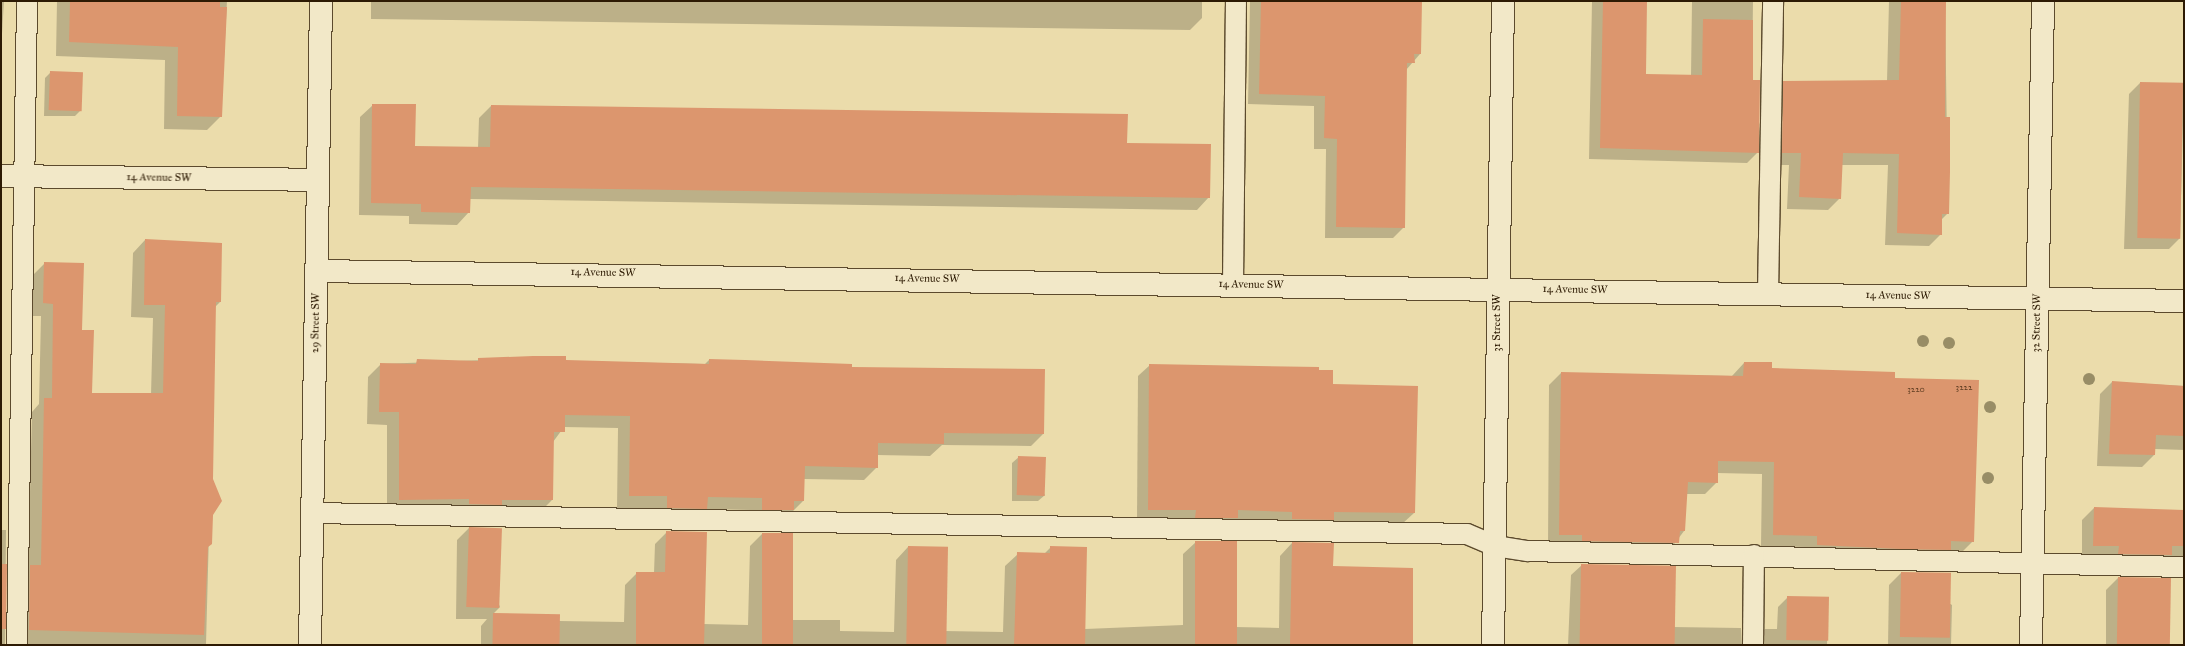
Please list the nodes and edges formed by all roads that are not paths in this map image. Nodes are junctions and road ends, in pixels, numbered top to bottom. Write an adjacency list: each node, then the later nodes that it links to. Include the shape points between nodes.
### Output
1 (27, 1): 8 (lane)
2 (321, 1): 9 (street, 29 Street SW)
3 (1236, 1): 11 (lane)
4 (1503, 1): 12 (street, 31 Street SW)
5 (1773, 1): 13 (lane)
6 (2042, 1): 14 (street, 32 Street SW)
7 (1, 176): 8 (street, 14 Avenue SW)
8 (24, 176): 9 (street, 14 Avenue SW); 21 (lane)
9 (318, 180): 10 (street, 29 Street SW)
10 (317, 271): 11 (street, 14 Avenue SW); 16 (street, 29 Street SW)
11 (1233, 284): 12 (street, 14 Avenue SW)
12 (1498, 289): 13 (street, 14 Avenue SW); 17 (street, 31 Street SW)
13 (1768, 294): 14 (street, 14 Avenue SW)
14 (2037, 298): 15 (street, 14 Avenue SW); 19 (street, 32 Street SW)
15 (2184, 301)
16 (313, 512): 17 (lane, via 1467,534); 22 (street, 29 Street SW)
17 (1495, 546): 18 (lane, via 1528,551); 23 (street, 31 Street SW)
18 (1754, 555): 19 (lane); 24 (lane)
19 (2033, 562): 20 (lane); 25 (street, 32 Street SW)
20 (2184, 567)
21 (17, 645)
22 (310, 645)
23 (1493, 645)
24 (1753, 645)
25 (2031, 645)

